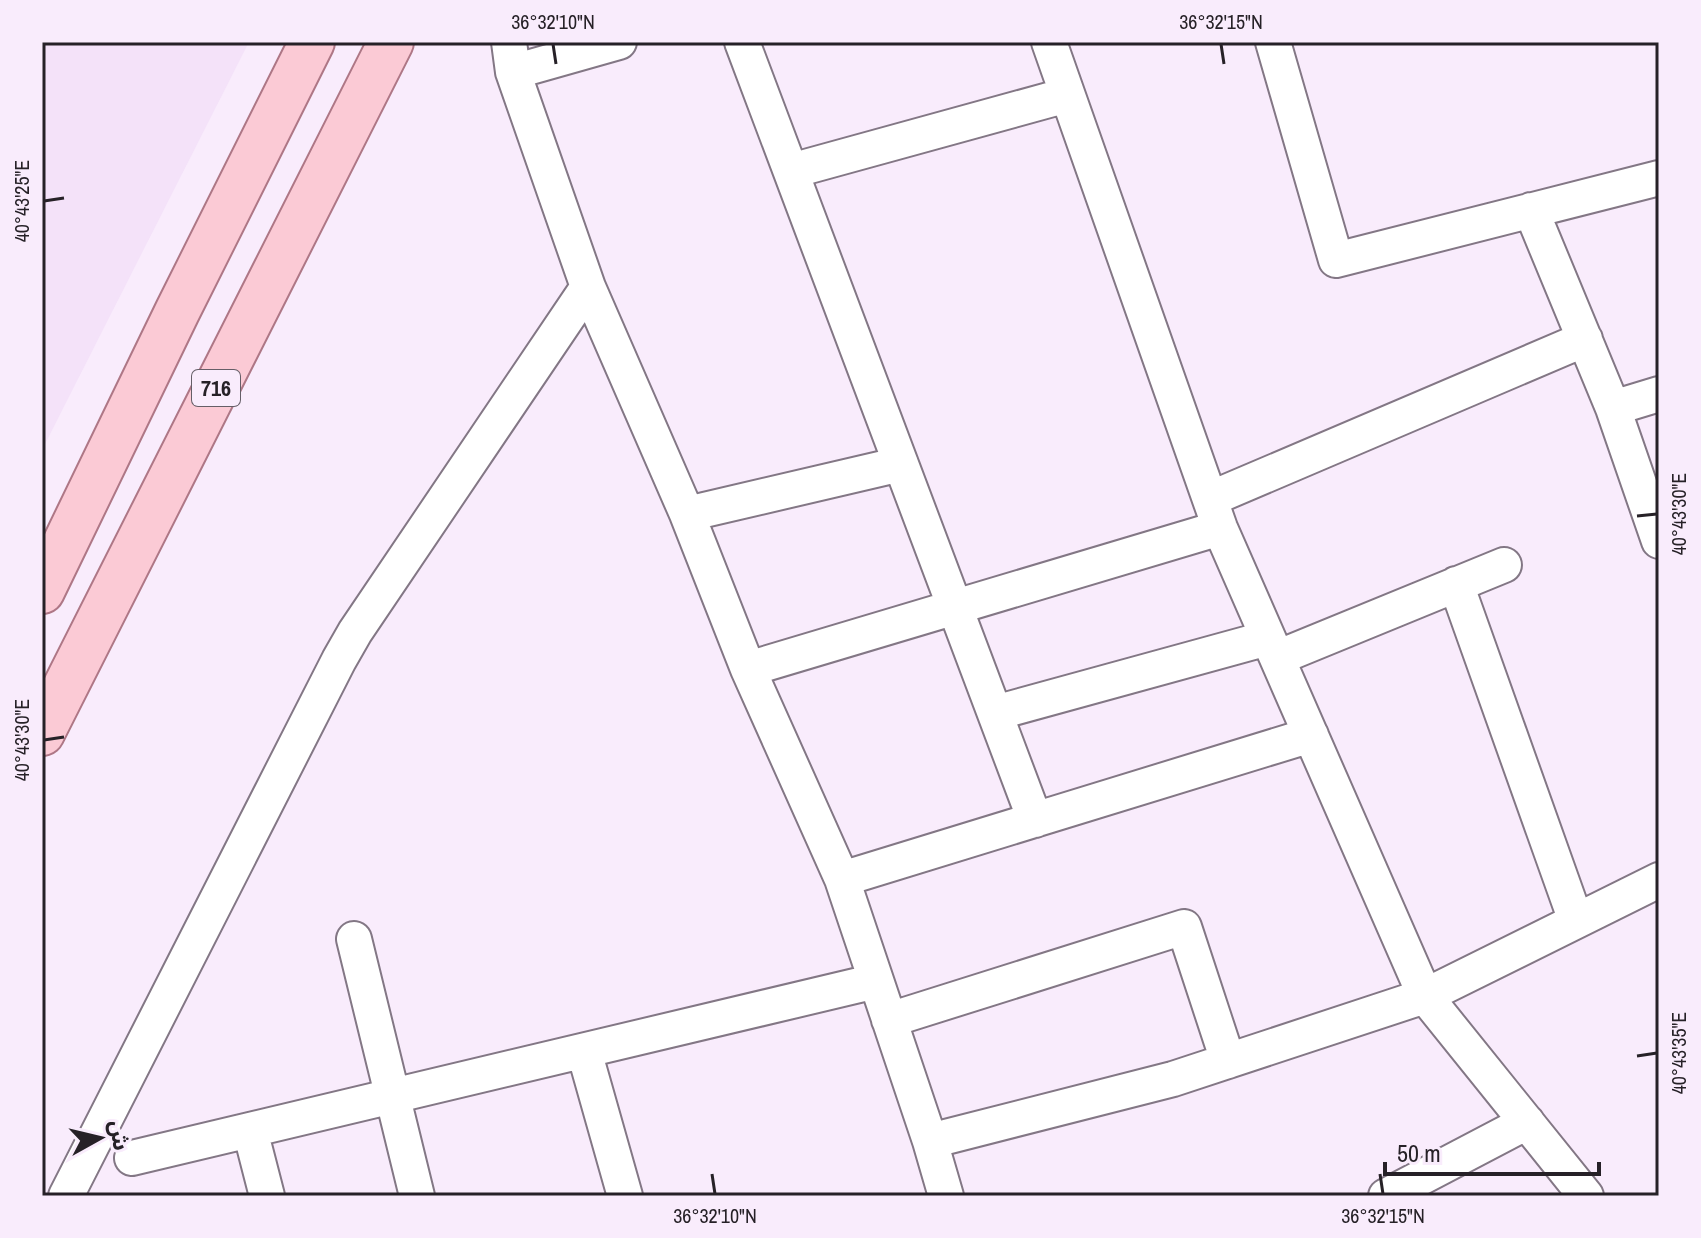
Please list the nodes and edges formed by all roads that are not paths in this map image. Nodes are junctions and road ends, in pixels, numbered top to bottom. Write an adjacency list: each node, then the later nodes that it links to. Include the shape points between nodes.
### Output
1 (312, 42): 22 (main road)
2 (391, 42): 27 (main road, 716)
3 (619, 42): 7 (street)
4 (742, 42): 9 (street)
5 (1049, 42): 8 (street)
6 (1273, 42): 11 (street, via 1336,260)
7 (511, 57): 12 (street)
8 (1067, 95): 9 (street); 18 (street)
9 (791, 171): 16 (street)
10 (1659, 178): 11 (street)
11 (1531, 210): 13 (street)
12 (588, 287): 17 (street); 44 (street, via 355,632)
13 (1585, 339): 15 (street); 18 (street)
14 (1659, 394): 15 (street)
15 (1613, 408): 19 (street)
16 (901, 464): 17 (street); 23 (street)
17 (687, 514): 25 (street)
18 (1215, 514): 23 (street); 24 (street)
19 (1659, 541)
20 (1504, 565): 21 (street)
21 (1456, 584): 24 (street); 32 (street)
22 (42, 591)
23 (955, 607): 25 (street); 26 (street)
24 (1273, 648): 26 (street); 28 (street)
25 (748, 669): 30 (street)
26 (995, 713): 29 (street)
27 (42, 733)
28 (1311, 735): 29 (street); 35 (street)
29 (1035, 820): 30 (street)
30 (842, 879): 34 (street)
31 (1659, 880): 32 (street)
32 (1576, 921): 35 (street)
33 (354, 939): 39 (street)
34 (876, 981): 36 (street); 37 (street)
35 (1425, 996): 38 (street); 40 (street)
36 (889, 1020): 38 (street, via 1184,927); 42 (street)
37 (584, 1051): 39 (street); 47 (street)
38 (1228, 1061): 42 (street)
39 (391, 1096): 41 (street); 46 (street)
40 (1527, 1122): 49 (street); 50 (street)
41 (250, 1130): 43 (street); 45 (street)
42 (930, 1141): 48 (street)
43 (132, 1158)
44 (66, 1196)
45 (267, 1196)
46 (417, 1196)
47 (625, 1196)
48 (946, 1196)
49 (1386, 1196)
50 (1586, 1196)

